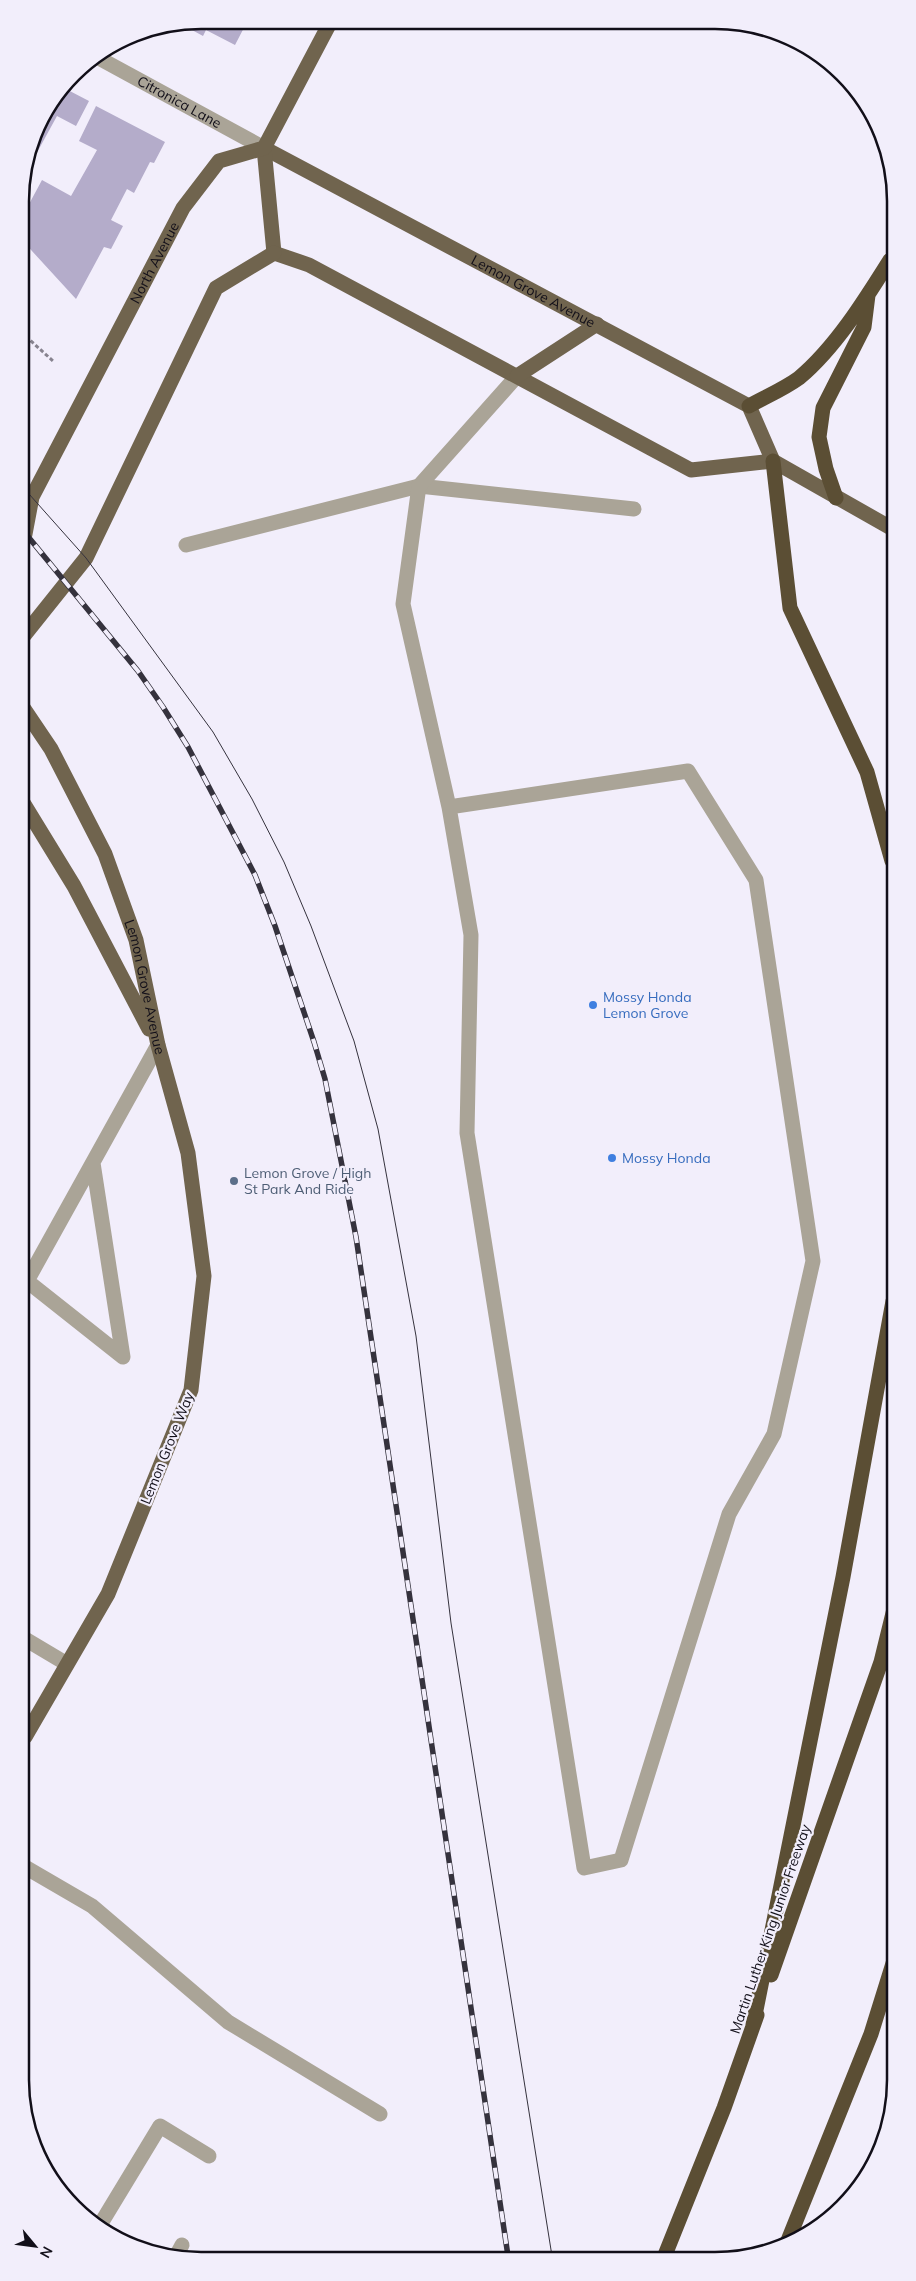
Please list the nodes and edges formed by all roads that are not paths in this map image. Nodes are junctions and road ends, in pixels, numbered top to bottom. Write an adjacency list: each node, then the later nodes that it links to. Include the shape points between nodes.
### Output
1 (327, 29): 3 (main road)
2 (102, 60): 3 (street, Citronica Lane)
3 (264, 148): 4 (main road); 7 (main road, Lemon Grove Avenue); 12 (main road, North Avenue, via 219,160 183,208)
4 (274, 253): 8 (main road, via 309,265); 17 (main road, via 216,288 86,558)
5 (887, 265): 6 (highway)
6 (868, 295): 9 (highway, via 822,356 798,379); 13 (highway, via 864,327 823,408 820,423 822,456)
7 (597, 324): 8 (main road); 9 (main road, Lemon Grove Avenue)
8 (516, 376): 10 (main road, via 690,470); 11 (street)
9 (748, 406): 10 (main road)
10 (772, 461): 13 (main road); 21 (highway, via 790,608 867,772)
11 (419, 486): 14 (street); 16 (street); 19 (street, via 403,604)
12 (29, 495)
13 (836, 498): 15 (main road)
14 (634, 509)
15 (887, 526)
16 (186, 545)
17 (29, 629)
18 (29, 716): 22 (main road, Lemon Grove Avenue, via 51,749 105,854 136,940)
19 (449, 807): 19 (street, via 471,935 467,1133 584,1868 621,1860 729,1514 774,1434 814,1261 756,880 688,772)
20 (29, 813): 22 (main road, Lemon Grove Avenue, via 74,886)
21 (887, 843)
22 (158, 1045): 23 (street); 29 (main road, Lemon Grove Way, via 188,1154 204,1276 191,1390 108,1594)
23 (93, 1163): 24 (street); 25 (street, via 123,1357)
24 (29, 1279)
25 (29, 1282)
26 (887, 1334): 33 (highway, via 843,1577)
27 (887, 1638): 33 (highway, Martin Luther King Junior Freeway)
28 (29, 1641): 29 (street)
29 (67, 1664): 30 (main road, Lemon Grove Way)
30 (29, 1730)
31 (29, 1869): 34 (street, via 92,1906 228,2022)
32 (887, 1982): 37 (highway, via 871,2034)
33 (754, 2025): 38 (highway, Martin Luther King Junior Freeway)
34 (380, 2114)
35 (209, 2156): 36 (street, via 160,2126)
36 (102, 2221)
37 (791, 2235)
38 (666, 2252)

